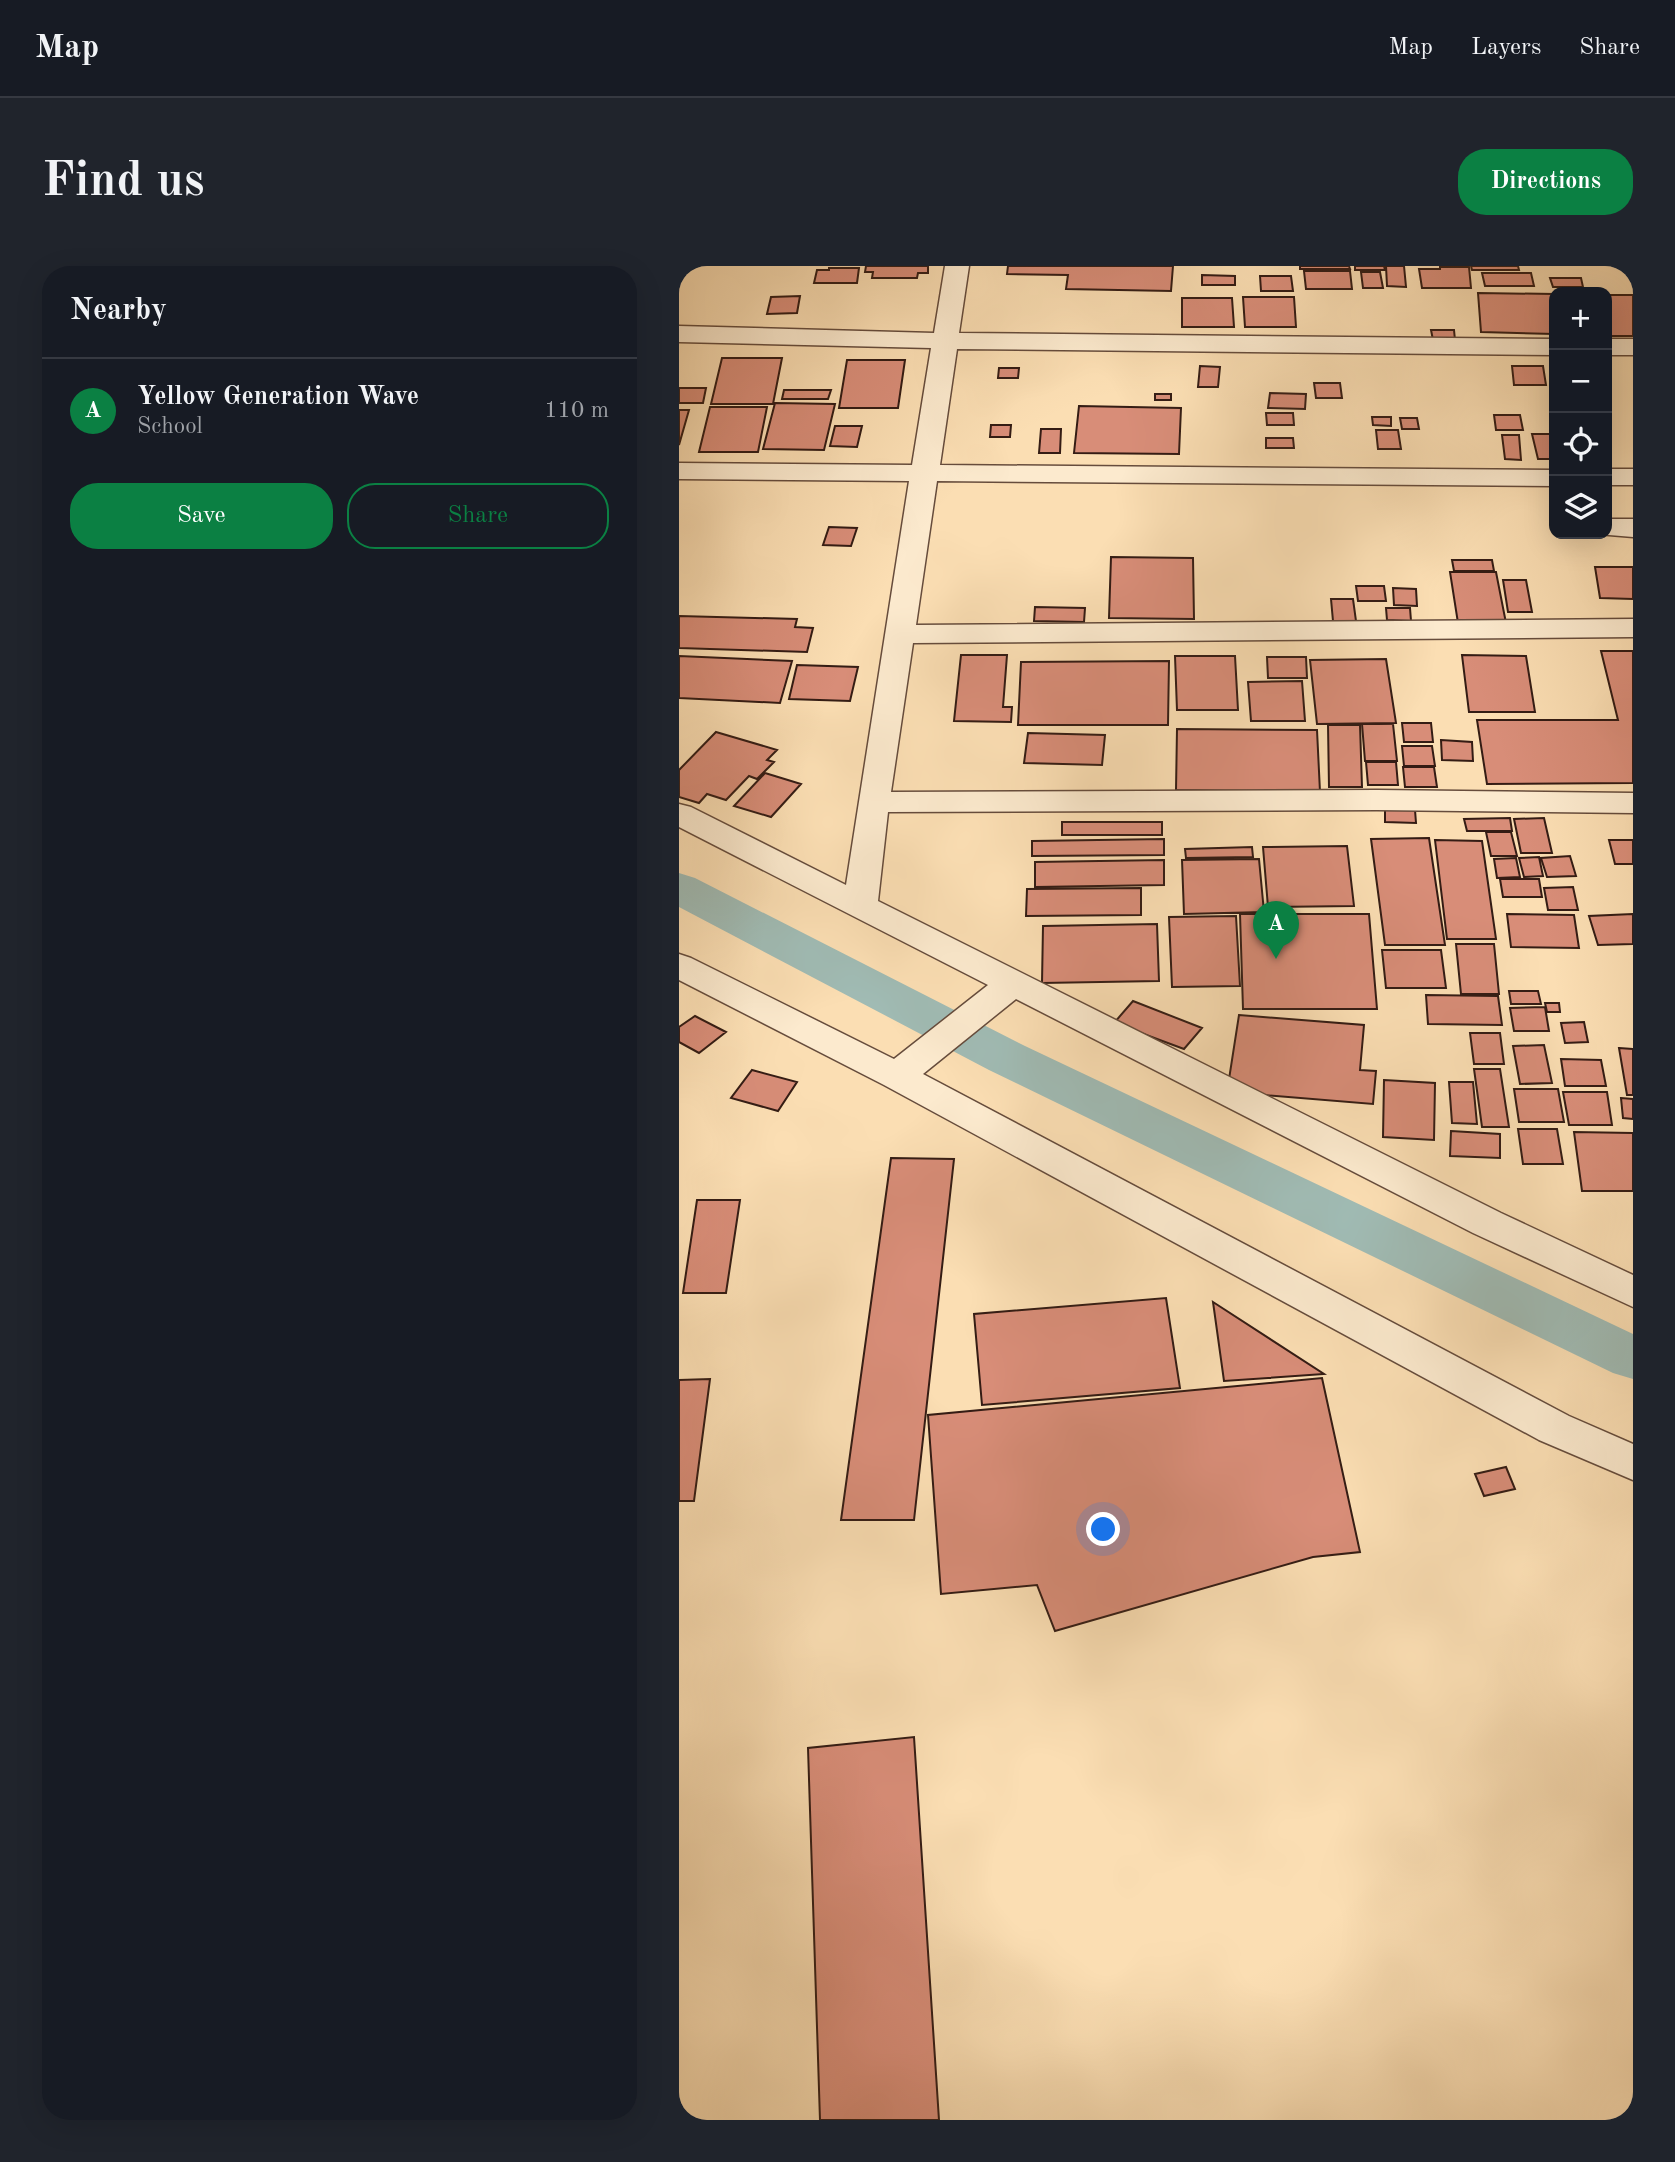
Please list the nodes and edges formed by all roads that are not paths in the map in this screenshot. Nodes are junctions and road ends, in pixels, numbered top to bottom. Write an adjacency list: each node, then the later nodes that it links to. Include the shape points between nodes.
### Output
1 (957, 266): 3 (street)
2 (679, 334): 3 (street)
3 (944, 341): 4 (street); 8 (street)
4 (1549, 346)
5 (1612, 347): 6 (street)
6 (1633, 347)
7 (679, 471): 8 (street)
8 (924, 473): 11 (street); 15 (street)
9 (1612, 477): 10 (street)
10 (1633, 477)
11 (1549, 478)
12 (1612, 528): 13 (street)
13 (1633, 528)
14 (1633, 628): 15 (street)
15 (900, 634): 16 (street)
16 (873, 802): 17 (street); 19 (street)
17 (1633, 803)
18 (679, 814): 19 (street)
19 (860, 905): 21 (street)
20 (679, 966): 22 (street)
21 (1004, 990): 22 (street); 23 (street)
22 (897, 1076): 24 (street, via 1554,1428)
23 (1633, 1292)
24 (1633, 1462)

